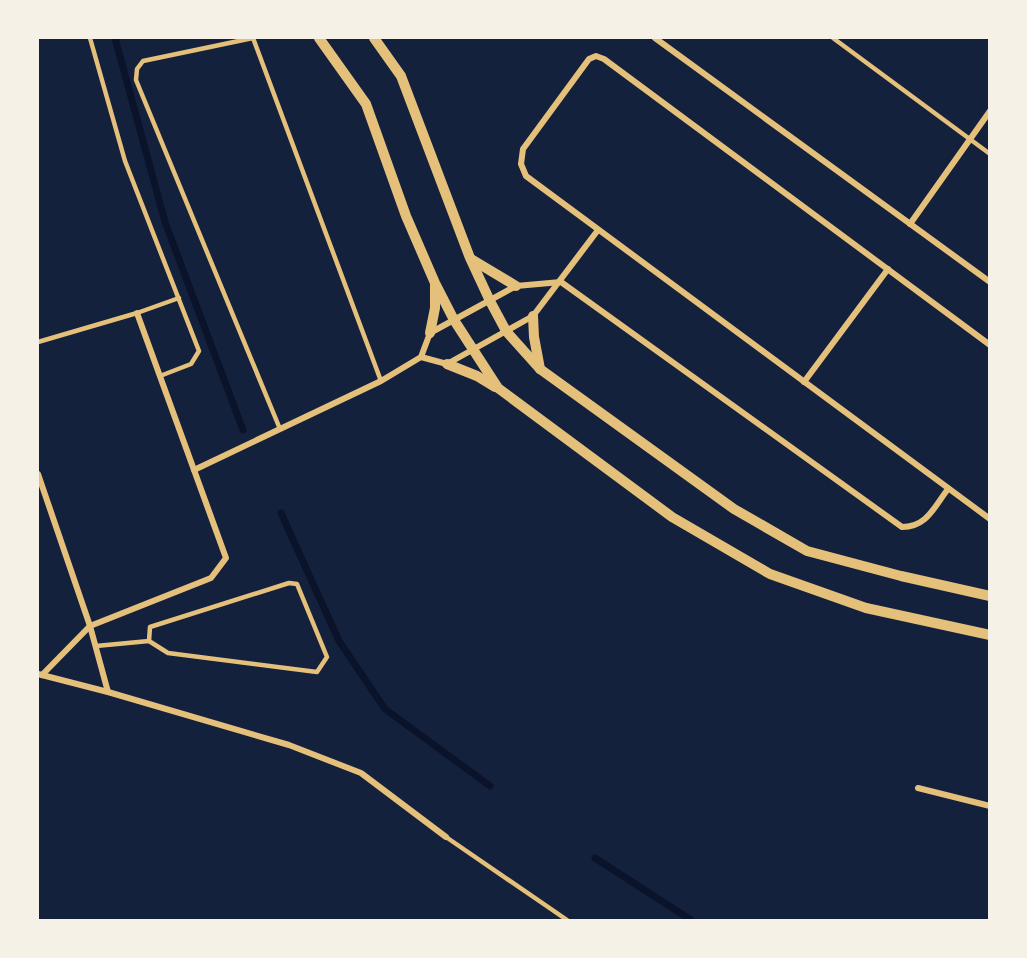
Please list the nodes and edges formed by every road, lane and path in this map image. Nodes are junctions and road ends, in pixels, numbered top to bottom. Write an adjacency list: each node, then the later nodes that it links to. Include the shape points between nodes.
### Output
1 (90, 38): 18 (lane, via 125,161)
2 (252, 38): 32 (lane); 35 (lane, via 143,62 137,69 136,80)
3 (319, 38): 16 (street, via 366,104)
4 (374, 38): 12 (street, via 401,76)
5 (655, 38): 10 (street)
6 (833, 38): 8 (lane)
7 (990, 111): 8 (street)
8 (970, 139): 9 (lane); 10 (street)
9 (990, 154)
10 (910, 224): 15 (street)
11 (598, 230): 13 (street, via 526,176 521,164 523,149 589,59 596,56); 14 (street); 33 (street)
12 (470, 258): 17 (street); 19 (street)
13 (888, 269): 26 (street); 33 (street)
14 (561, 282): 17 (street); 21 (street); 38 (street, via 902,527 923,522)
15 (990, 282)
16 (435, 284): 22 (street); 24 (street)
17 (516, 286): 19 (street)
18 (179, 298): 20 (lane); 31 (lane, via 199,351 191,364)
19 (490, 301): 22 (street); 23 (street)
20 (137, 313): 25 (lane); 31 (street)
21 (533, 316): 23 (street); 30 (street)
22 (454, 320): 24 (street); 27 (street)
23 (506, 331): 27 (street); 30 (street)
24 (430, 333): 28 (street)
25 (38, 342)
26 (990, 345)
27 (472, 350): 29 (street); 34 (street)
28 (421, 357): 29 (street); 32 (street)
29 (447, 364): 34 (street)
30 (540, 369): 40 (street, via 735,509 807,550)
31 (160, 376): 36 (street)
32 (381, 381): 35 (street)
33 (804, 382): 38 (street)
34 (498, 388): 42 (street, via 672,518 770,574 866,608)
35 (280, 429): 36 (street)
36 (194, 470): 41 (street, via 226,558 211,578)
37 (38, 474): 41 (street)
38 (948, 489): 39 (street)
39 (990, 519)
40 (990, 596)
41 (90, 626): 44 (street); 45 (street)
42 (990, 635)
43 (149, 641): 43 (lane, via 168,653 317,672 327,657 297,584 289,583 150,627); 44 (lane)
44 (96, 646): 46 (street)
45 (40, 675): 46 (street)
46 (108, 692): 49 (street, via 289,745 361,773)
47 (918, 788): 48 (street)
48 (990, 806)
49 (446, 837): 50 (lane)
50 (567, 921)

